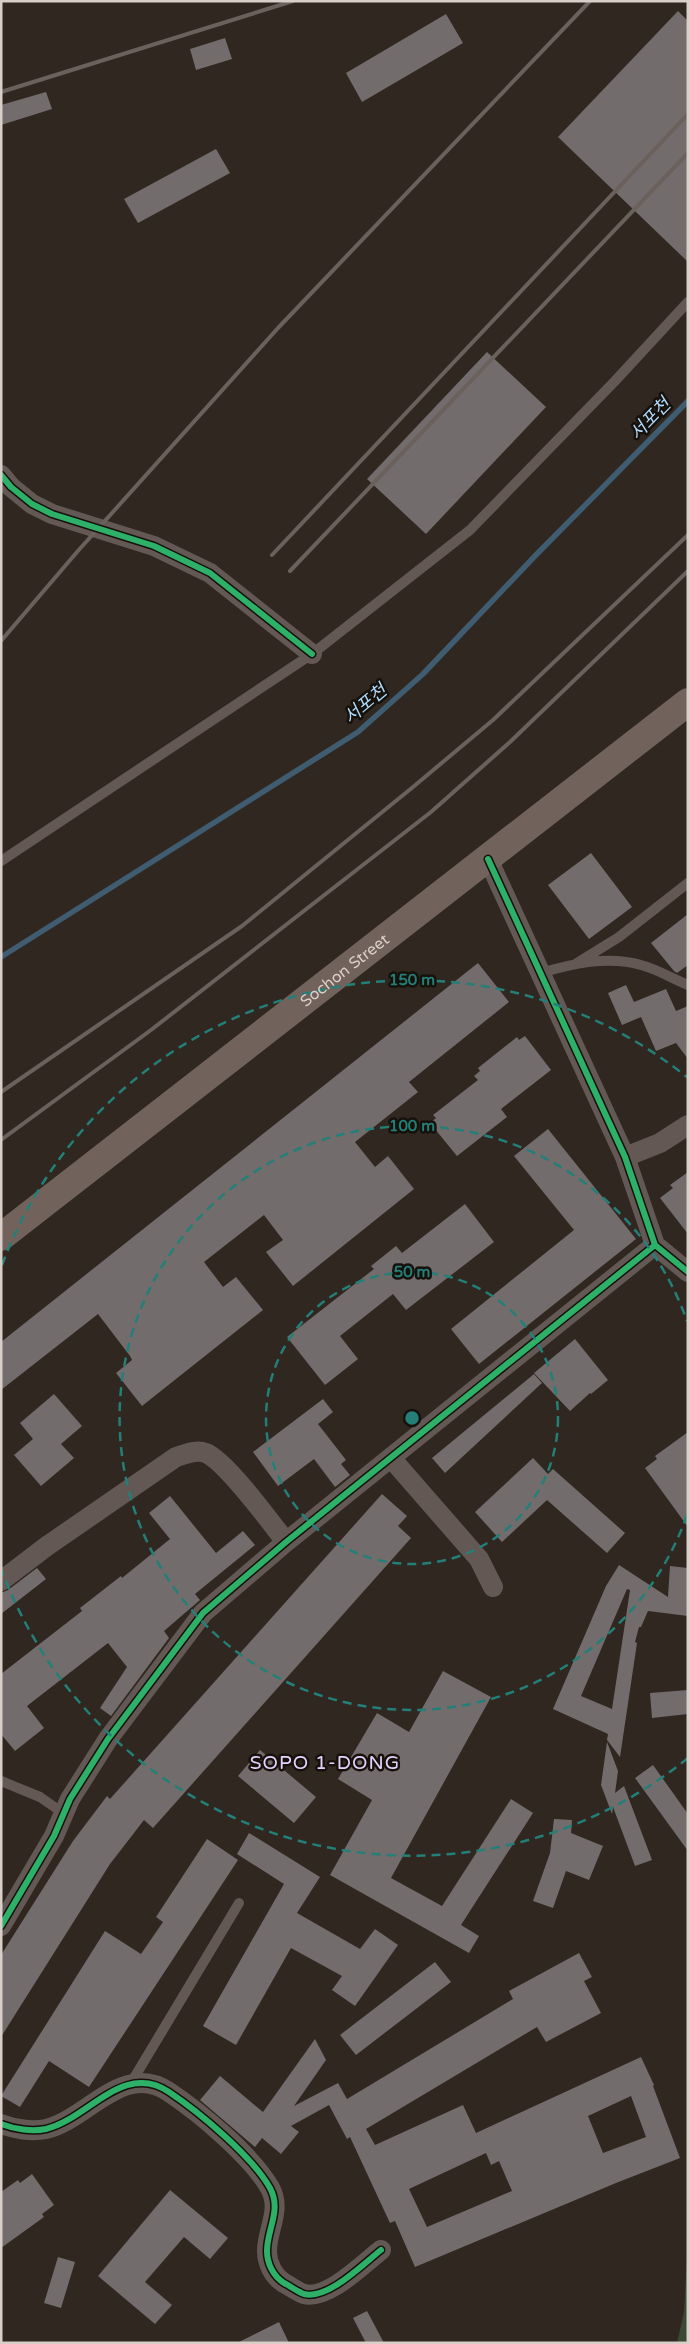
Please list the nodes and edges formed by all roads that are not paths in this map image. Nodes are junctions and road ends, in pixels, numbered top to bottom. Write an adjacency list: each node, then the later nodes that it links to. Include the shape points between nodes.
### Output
1 (688, 302): 3 (lane, via 470,530)
2 (1, 475): 3 (street, via 32,504 52,514 154,546 210,572)
3 (312, 654): 6 (lane)
4 (688, 702): 5 (main road, Sochon Street)
5 (488, 860): 9 (street); 13 (main road, Sochon Street)
6 (1, 861)
7 (688, 883): 8 (lane, via 619,937)
8 (576, 963): 9 (lane); 10 (lane, via 614,961 641,964)
9 (540, 973): 12 (street)
10 (687, 985)
11 (688, 1125): 12 (street, via 660,1143)
12 (625, 1157): 14 (street)
13 (1, 1237)
14 (655, 1245): 15 (street); 16 (street)
15 (688, 1272)
16 (391, 1458): 17 (street); 19 (street, via 479,1559)
17 (286, 1542): 18 (street, via 222,1465 206,1453 194,1452 176,1457); 21 (street, via 203,1613 108,1739)
18 (1, 1581)
19 (493, 1587)
20 (1, 1781): 21 (lane, via 40,1797)
21 (63, 1814): 23 (street, via 54,1836)
22 (239, 1903): 24 (lane)
23 (1, 1926)
24 (131, 2082): 25 (street, via 46,2129 14,2129); 26 (street, via 148,2082 168,2091 217,2130 271,2189 276,2213 267,2250 269,2265 280,2280 305,2294 329,2291)
25 (1, 2124)
26 (380, 2250)

